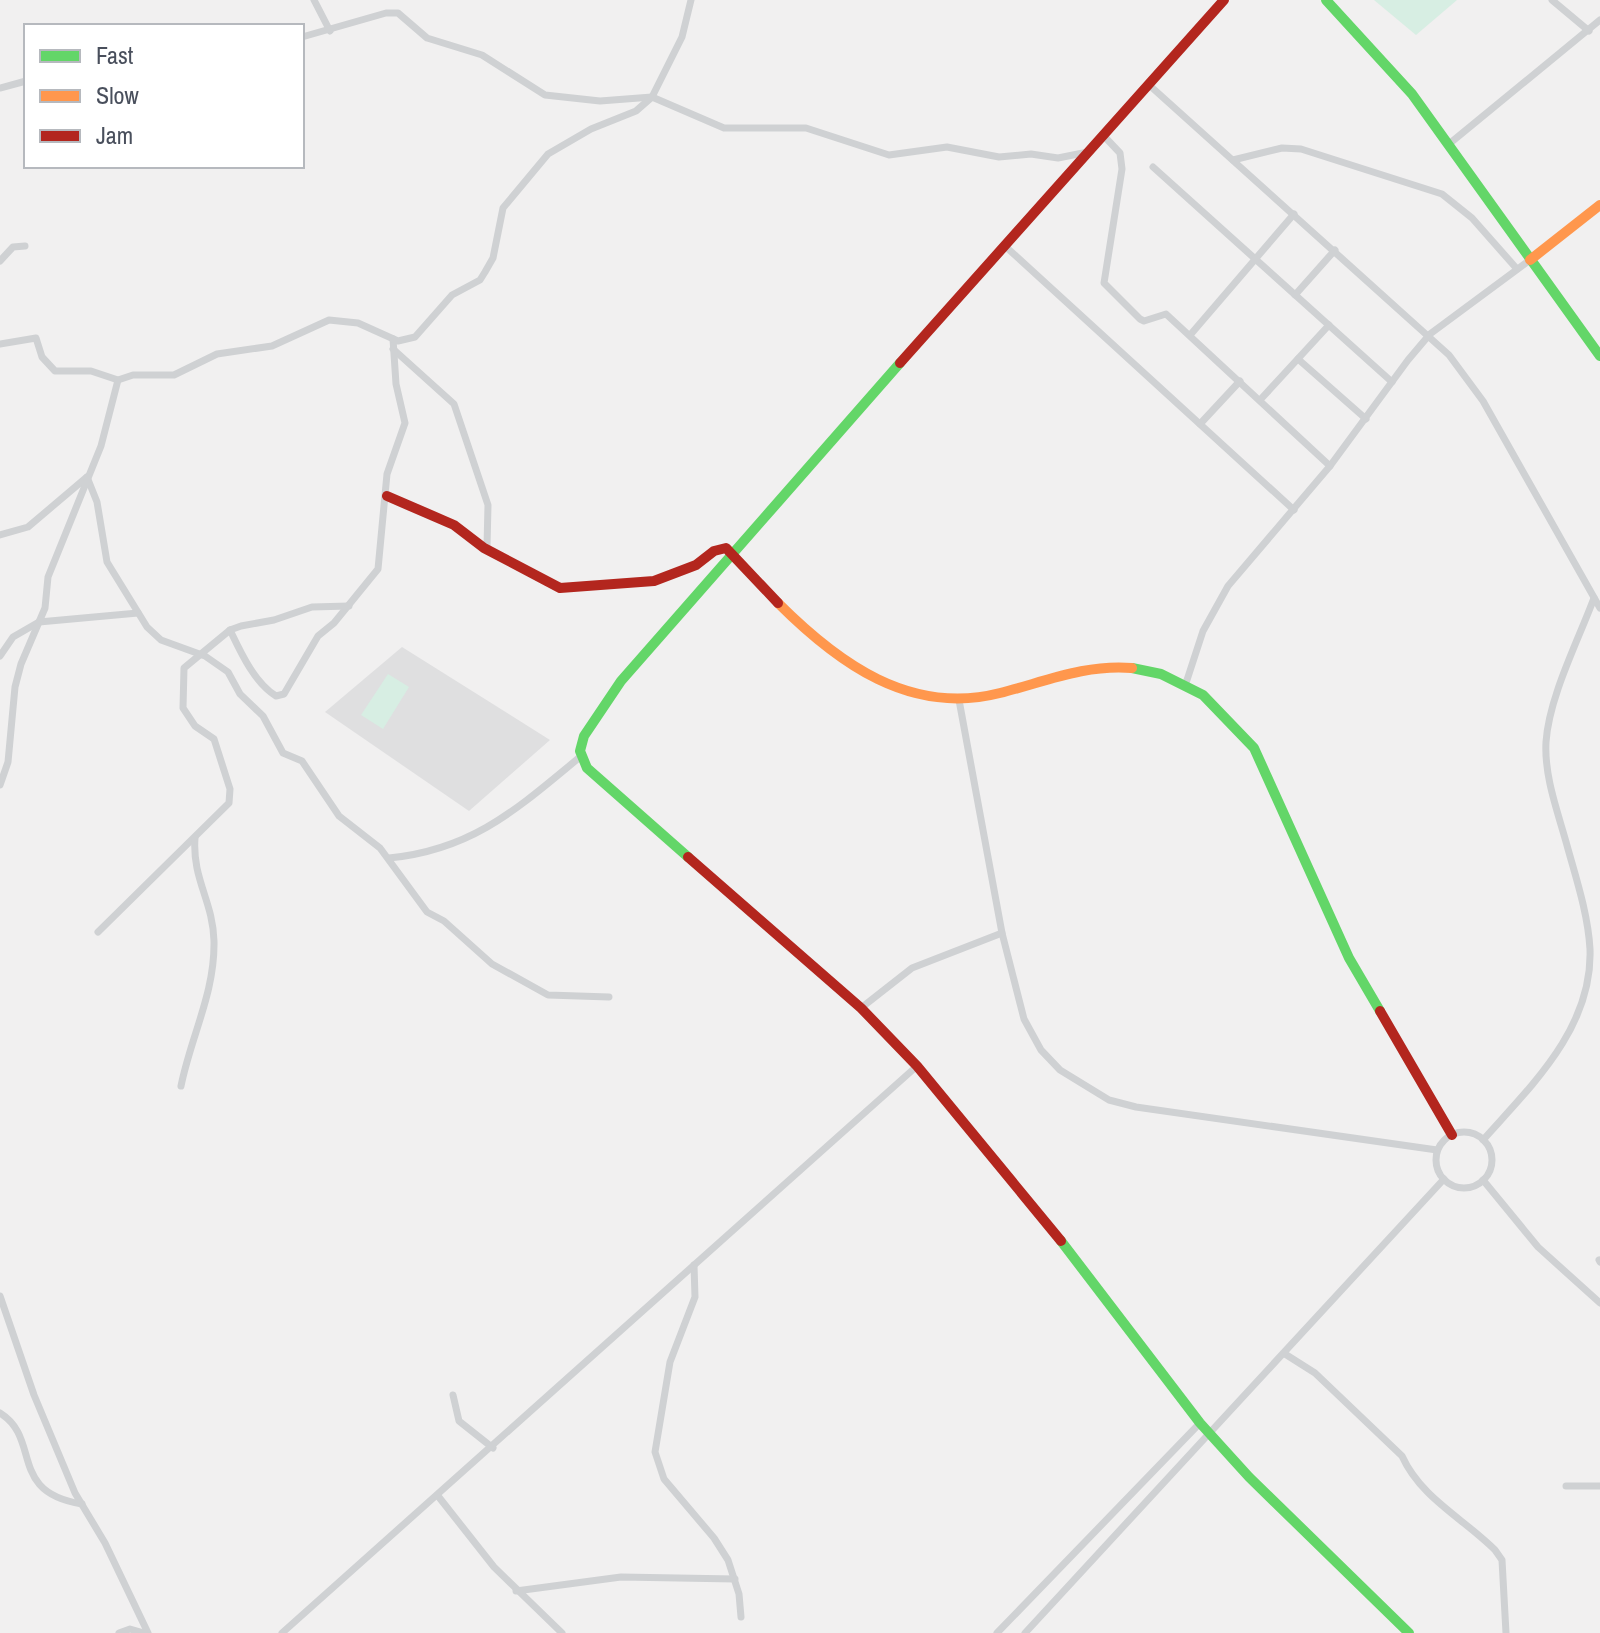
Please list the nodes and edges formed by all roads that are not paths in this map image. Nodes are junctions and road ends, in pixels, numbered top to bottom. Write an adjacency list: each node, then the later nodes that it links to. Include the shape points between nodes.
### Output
1 (314, 0): 7 (street)
2 (691, 0): 13 (street, via 682,37)
3 (1224, 0): 11 (street)
4 (1326, 0): 15 (street, via 1389,65)
5 (1552, 0): 8 (street)
6 (1600, 20): 8 (street)
7 (330, 31): 9 (street); 13 (street, via 398,13 427,38 482,55 545,95 600,101)
8 (1589, 31): 15 (street)
9 (304, 37)
10 (24, 82): 12 (street)
11 (1148, 84): 14 (street); 17 (street)
12 (0, 88)
13 (652, 97): 16 (street, via 724,128 806,128 889,155 947,147 999,157 1058,158); 32 (street, via 636,111 548,154 503,208 493,258 480,280 452,295 415,337 405,342)
14 (1103, 135): 16 (street); 30 (street, via 1120,153 1122,169 1104,283 1140,319 1166,314)
15 (1449, 144): 25 (street)
16 (1089, 151): 22 (street)
17 (1233, 160): 20 (street); 27 (street, via 1282,148 1301,149 1442,194 1472,218)
18 (1153, 167): 24 (street)
19 (1600, 205): 25 (street)
20 (1294, 214): 23 (street); 24 (street)
21 (25, 246): 26 (street, via 13,247)
22 (1005, 246): 42 (street); 49 (street)
23 (1335, 250): 28 (street); 31 (street)
24 (1255, 259): 28 (street); 30 (street)
25 (1530, 260): 27 (street); 35 (street)
26 (0, 261)
27 (1517, 269): 31 (street)
28 (1295, 295): 29 (street)
29 (1329, 325): 36 (street); 39 (street)
30 (1191, 334): 38 (street)
31 (1430, 334): 39 (street); 50 (street, via 1483,401)
32 (393, 339): 34 (street); 37 (street, via 358,323 329,320 282,343 217,354 174,375)
33 (0, 344): 37 (street, via 36,338 42,357 55,371 91,371)
34 (393, 349): 45 (street, via 405,423 391,458); 48 (street, via 454,404 488,505)
35 (1600, 356)
36 (1298, 359): 40 (street); 41 (street)
37 (118, 380): 44 (street)
38 (1240, 381): 40 (street); 42 (street)
39 (1392, 382): 41 (street)
40 (1260, 400): 43 (street)
41 (1366, 419): 43 (street)
42 (1200, 424): 46 (street)
43 (1330, 466): 46 (street)
44 (87, 477): 47 (street, via 28,527); 53 (street, via 97,502 107,562); 54 (street, via 48,577)
45 (387, 496): 48 (street, via 454,525); 51 (street, via 378,569)
46 (1294, 510): 58 (street, via 1214,608)
47 (0, 535)
48 (487, 547): 49 (street, via 560,588 575,589 654,581 696,565 714,551 726,548)
49 (732, 554): 59 (street, via 831,653 854,669 904,693); 60 (street, via 622,677 582,741)
50 (1594, 598): 52 (street); 71 (street, via 1546,741 1550,781 1586,921 1588,978 1582,1005 1563,1043)
51 (349, 606): 55 (street, via 312,607); 55 (street, via 318,636 288,690 279,695 256,676)
52 (1600, 608)
53 (138, 613): 54 (street); 56 (street, via 161,640)
54 (39, 622): 57 (street, via 13,637); 61 (street, via 15,687 8,762)
55 (230, 630): 56 (street)
56 (199, 654): 62 (street, via 184,668 182,704 187,717 214,739 231,797); 63 (street, via 228,672 240,694 263,716 283,753 299,758 339,816)
57 (0, 656)
58 (1186, 683): 59 (street, via 1121,666 1088,669 999,696); 70 (street, via 1212,700 1254,748 1349,958)
59 (959, 700): 65 (street)
60 (580, 757): 63 (street, via 483,833); 67 (street)
61 (0, 785)
62 (195, 838): 64 (street); 69 (street, via 194,868 213,917 212,977)
63 (389, 858): 66 (street, via 427,912 492,964 548,995)
64 (98, 932)
65 (1002, 933): 67 (street, via 912,968); 72 (street, via 1024,1019 1041,1050 1083,1087 1109,1100)
66 (609, 997)
67 (861, 1008): 68 (street)
68 (917, 1066): 75 (street); 81 (street, via 1052,1229)
69 (181, 1086)
70 (1452, 1135): 71 (street, via 1468,1132); 72 (street)
71 (1483, 1140): 74 (street, via 1491,1164)
72 (1437, 1150): 73 (street, via 1437,1169)
73 (1444, 1179): 74 (street, via 1463,1187); 78 (street)
74 (1483, 1180): 77 (street, via 1538,1247)
75 (694, 1265): 83 (street); 88 (street, via 695,1297 670,1362 655,1452 664,1479 714,1538)
76 (0, 1296): 87 (street, via 34,1395)
77 (1600, 1303)
78 (1285, 1354): 82 (street); 98 (street, via 1315,1373 1402,1456 1429,1496 1495,1550 1502,1560)
79 (453, 1395): 83 (street, via 459,1421)
80 (0, 1413): 87 (street, via 22,1443 39,1487)
81 (1200, 1423): 82 (street); 95 (street)
82 (1209, 1433): 96 (street); 97 (street)
83 (493, 1448): 86 (street)
84 (1566, 1486): 85 (street)
85 (1600, 1486)
86 (438, 1496): 89 (street); 93 (street)
87 (82, 1504): 92 (street)
88 (735, 1579): 89 (street, via 621,1577); 90 (street)
89 (516, 1591): 94 (street)
90 (741, 1617)
91 (119, 1633): 92 (street)
92 (146, 1633)
93 (282, 1633)
94 (562, 1633)
95 (997, 1633)
96 (1025, 1633)
97 (1409, 1633)
98 (1506, 1633)

